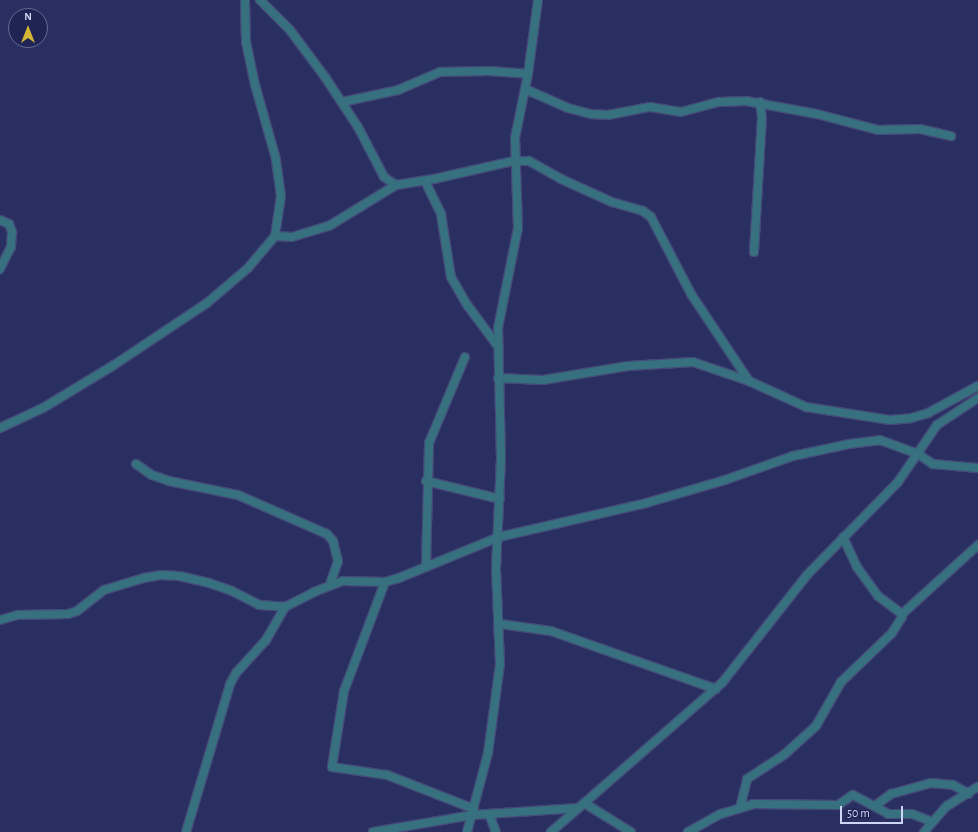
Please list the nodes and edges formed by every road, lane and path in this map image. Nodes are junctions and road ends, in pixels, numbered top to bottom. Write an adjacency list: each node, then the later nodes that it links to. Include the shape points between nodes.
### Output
1 (245, 0): 13 (street, via 246,42 277,166 281,196)
2 (260, 0): 6 (street, via 290,30)
3 (538, 0): 4 (street)
4 (528, 74): 5 (street); 6 (street, via 489,71 440,72 398,90)
5 (525, 89): 7 (street, via 568,108 599,115 650,107 681,112 732,101); 9 (street, via 518,121)
6 (342, 102): 11 (street, via 384,177)
7 (760, 102): 8 (street, via 843,119 878,130 920,128); 14 (street, via 762,118)
8 (951, 136)
9 (514, 161): 10 (street); 16 (street, via 518,228 500,310); 19 (street, via 535,164 561,179 612,202 643,211 650,217 658,228 684,284)
10 (425, 181): 11 (street); 16 (street, via 442,214 451,277 468,306)
11 (396, 185): 13 (street, via 329,226 292,237)
12 (0, 220): 15 (street, via 9,224 12,240)
13 (275, 236): 22 (street, via 248,268 207,303 49,405)
14 (754, 252)
15 (0, 269)
16 (497, 345): 18 (street)
17 (465, 357): 26 (street, via 430,439)
18 (498, 378): 19 (street, via 543,380 628,366 682,362 704,365); 27 (street)
19 (749, 381): 20 (street, via 806,407 890,420 928,413)
20 (978, 386)
21 (978, 398): 23 (street, via 937,425)
22 (0, 428)
23 (918, 454): 25 (street, via 933,464); 28 (street, via 880,440 822,449 661,499); 29 (street, via 898,482)
24 (136, 464): 33 (street, via 152,475 169,481 238,495 326,534 333,541 338,561)
25 (978, 468)
26 (426, 481): 27 (street); 31 (street)
27 (500, 499): 28 (street)
28 (499, 537): 31 (street); 37 (street, via 496,569)
29 (843, 537): 35 (street, via 857,567 878,596); 38 (street, via 798,586 748,653)
30 (978, 545): 35 (street)
31 (426, 567): 32 (street)
32 (384, 582): 33 (street, via 356,580); 44 (street, via 344,691 332,767 387,775)
33 (330, 584): 34 (street)
34 (285, 608): 36 (street, via 259,605 232,591 208,583 179,576 161,575 104,590 77,611 68,614 18,615); 47 (street, via 266,640 236,673 230,684)
35 (902, 614): 43 (street, via 892,633 841,682 816,726 785,754 747,779)
36 (0, 620)
37 (500, 624): 38 (street, via 558,633); 44 (street, via 501,651 496,704 488,753)
38 (716, 689): 41 (street)
39 (978, 786): 40 (street)
40 (969, 794): 42 (street, via 948,784 931,783 891,794); 46 (street, via 952,802)
41 (581, 805): 45 (street); 51 (street); 52 (street)
42 (875, 806): 43 (street, via 853,795 838,805 759,804); 46 (street, via 888,814 912,814)
43 (740, 808): 53 (street, via 721,814)
44 (473, 812): 45 (street); 48 (street); 49 (street)
45 (489, 814): 50 (street)
46 (933, 822): 54 (street)
47 (186, 832)
48 (373, 832)
49 (467, 832)
50 (496, 832)
51 (551, 832)
52 (631, 832)
53 (688, 832)
54 (924, 832)

